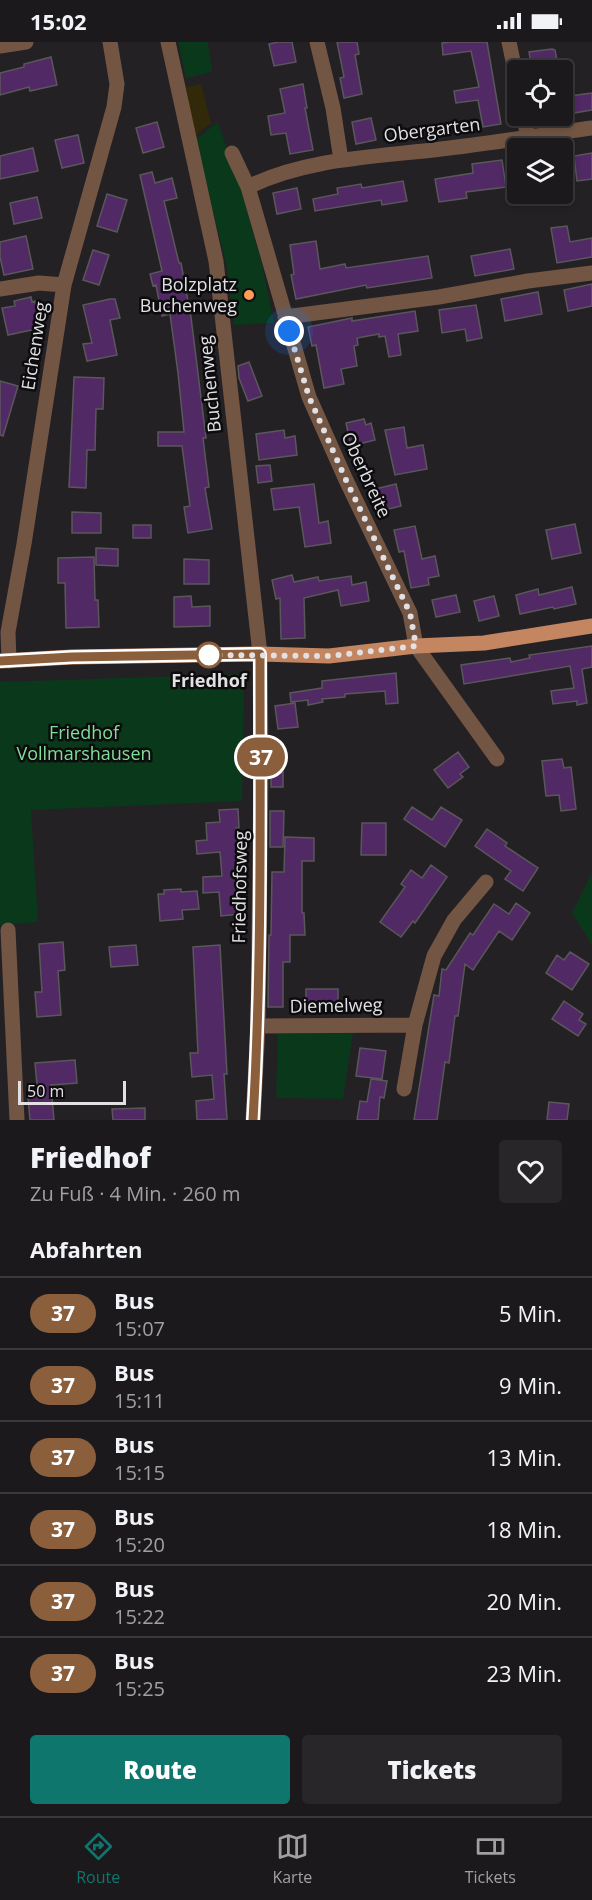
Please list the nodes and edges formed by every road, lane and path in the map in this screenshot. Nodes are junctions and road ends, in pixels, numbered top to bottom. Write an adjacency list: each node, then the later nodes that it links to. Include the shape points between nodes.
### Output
1 (26, 42): 6 (street)
2 (110, 42): 15 (street, Eichenweg, via 117,84 114,107)
3 (168, 42): 20 (street, Buchenweg, via 216,261)
4 (317, 42): 12 (street)
5 (509, 42): 7 (street)
6 (0, 46)
7 (513, 60)
8 (526, 126): 10 (street)
9 (592, 128): 10 (street, Obergarten)
10 (528, 136): 12 (street, Obergarten)
11 (232, 153): 13 (street, Oberbreite)
12 (341, 160): 13 (street, Obergarten, via 269,177)
13 (248, 187): 17 (street, Oberbreite)
14 (592, 273): 17 (street)
15 (64, 285): 16 (street, via 39,283); 21 (street, Eichenweg)
16 (0, 289)
17 (285, 317): 19 (street, Oberbreite, via 309,397 410,613)
18 (592, 626): 19 (main road, via 484,643)
19 (416, 646): 20 (main road, via 329,656); 22 (street)
20 (260, 654): 21 (main road); 26 (street, Friedhofsweg)
21 (5, 661)
22 (497, 759)
23 (486, 882): 25 (street, via 454,920 434,956)
24 (8, 930): 28 (street)
25 (414, 1025): 26 (street, Diemelweg); 27 (street)
26 (258, 1026): 29 (street, Friedhofsweg)
27 (404, 1089)
28 (17, 1120)
29 (253, 1120)

